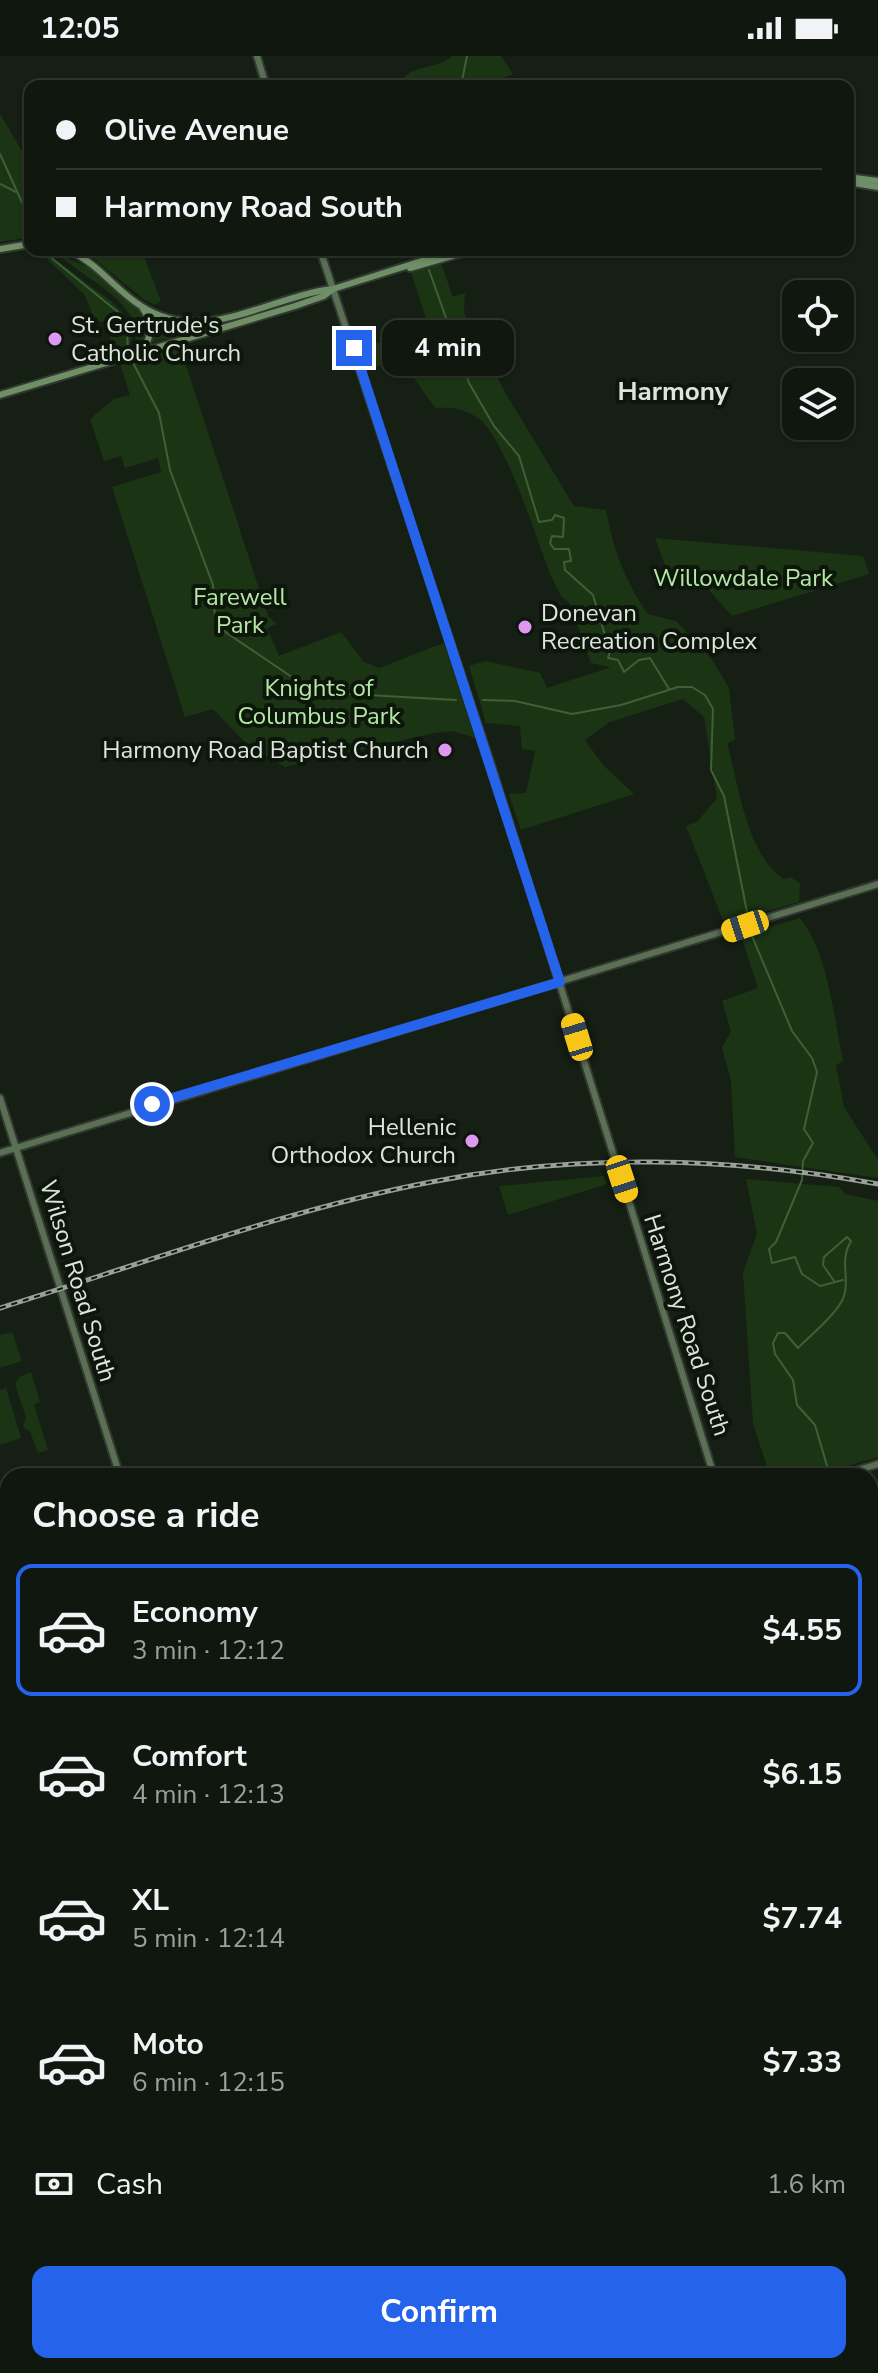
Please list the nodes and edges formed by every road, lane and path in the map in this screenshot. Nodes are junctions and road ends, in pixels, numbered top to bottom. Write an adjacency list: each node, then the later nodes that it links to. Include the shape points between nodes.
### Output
1 (257, 56): 2 (main road)
2 (264, 80)
3 (854, 181): 4 (main road)
4 (878, 184)
5 (24, 245): 6 (main road)
6 (0, 249)
7 (80, 256): 13 (main road)
8 (322, 256): 12 (main road, Harmony Road South)
9 (440, 256): 11 (main road)
10 (451, 256): 11 (main road)
11 (399, 270): 12 (main road)
12 (333, 289): 13 (main road, via 213,321 173,320); 14 (main road); 17 (main road, Harmony Road South)
13 (141, 306): 14 (main road, via 151,332)
14 (138, 352): 15 (main road)
15 (0, 395)
16 (878, 884): 17 (main road)
17 (560, 982): 19 (main road); 22 (main road, Harmony Road South, bridge)
18 (0, 1098): 19 (main road, Wilson Road South)
19 (16, 1148): 20 (main road); 21 (main road, Wilson Road South)
20 (0, 1153)
21 (117, 1468)
22 (714, 1468)

